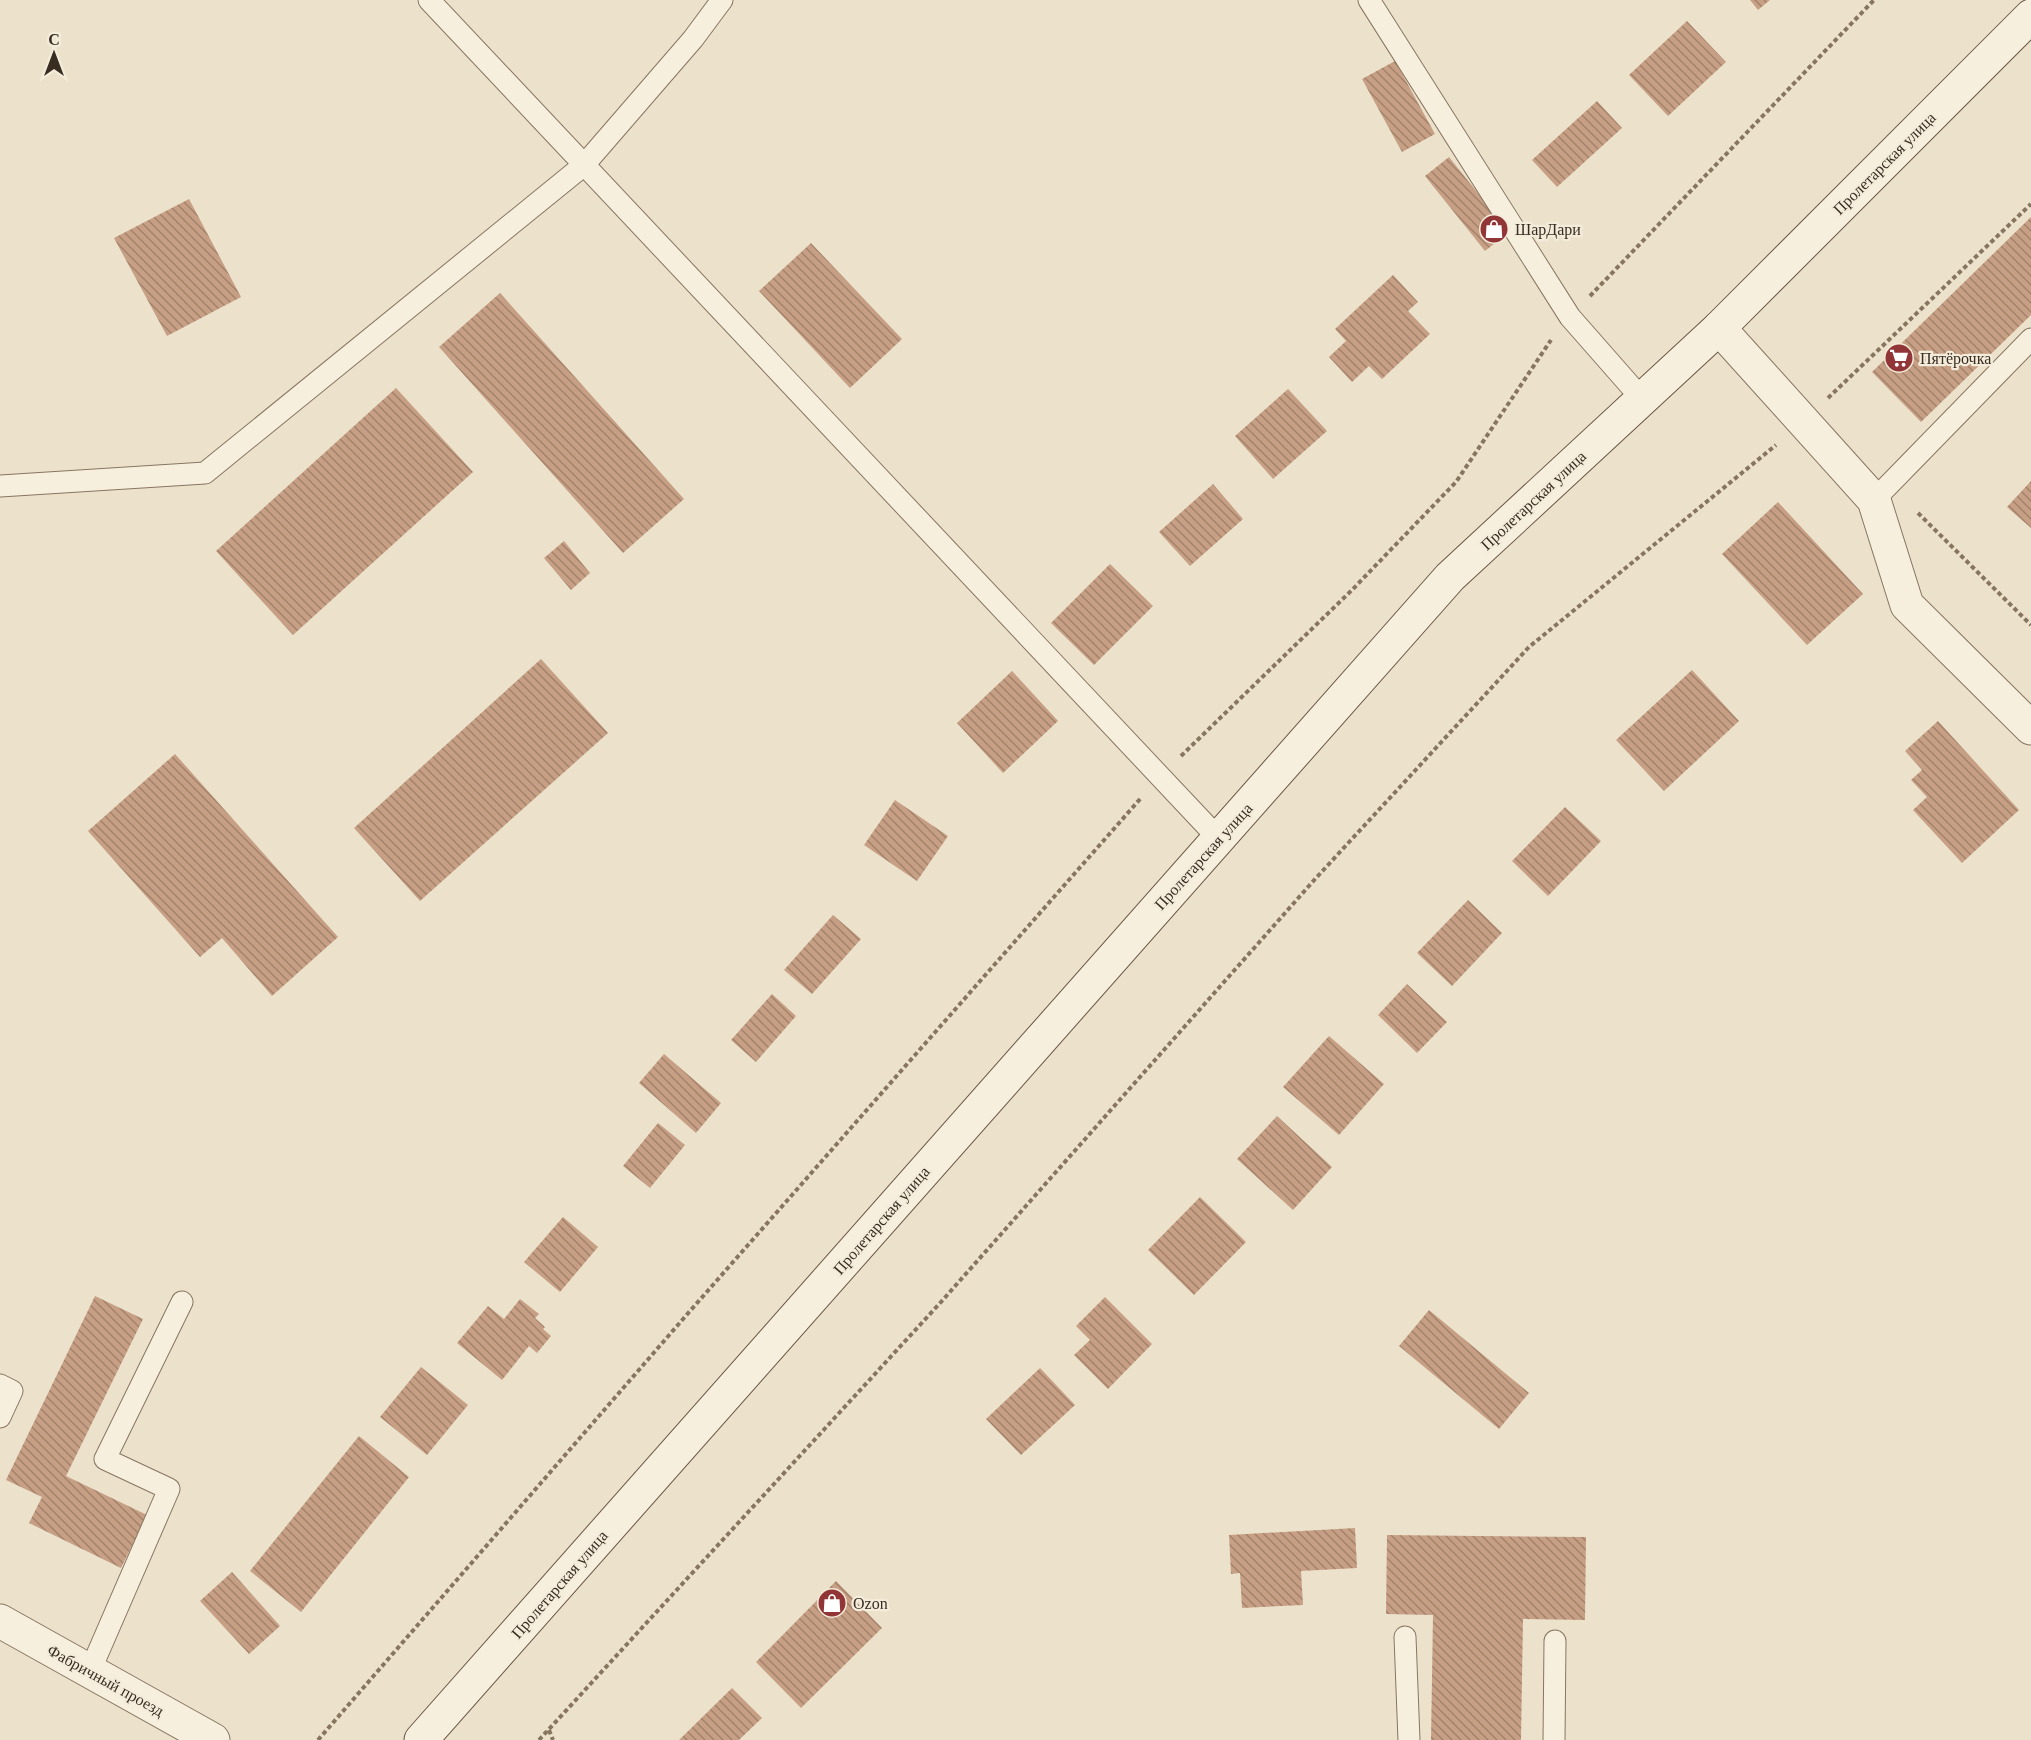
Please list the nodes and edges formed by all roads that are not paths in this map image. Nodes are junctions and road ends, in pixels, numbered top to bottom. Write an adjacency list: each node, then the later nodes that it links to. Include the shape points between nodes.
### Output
1 (429, 0): 5 (lane)
2 (722, 0): 5 (lane)
3 (1369, 0): 8 (lane, via 1570,317)
4 (2031, 16): 6 (main road, Пролетарская улица)
5 (584, 165): 9 (lane, via 205,473); 12 (lane)
6 (1719, 328): 8 (main road, Пролетарская улица); 10 (main road, via 1804,422)
7 (2031, 339): 10 (lane)
8 (1642, 399): 12 (main road, Пролетарская улица, via 1450,577)
9 (0, 486)
10 (1882, 493): 11 (main road, via 1907,605)
11 (2031, 728)
12 (1219, 839): 21 (main road, Пролетарская улица)
13 (182, 1302): 19 (lane, via 105,1459 169,1489)
14 (0, 1385): 15 (lane, via 12,1392)
15 (0, 1417)
16 (0, 1621): 19 (main road, Фабричный проезд)
17 (1405, 1637): 22 (lane)
18 (1556, 1641): 23 (lane)
19 (90, 1671): 20 (main road, Фабричный проезд)
20 (213, 1740)
21 (421, 1740)
22 (1409, 1740)
23 (1554, 1740)

